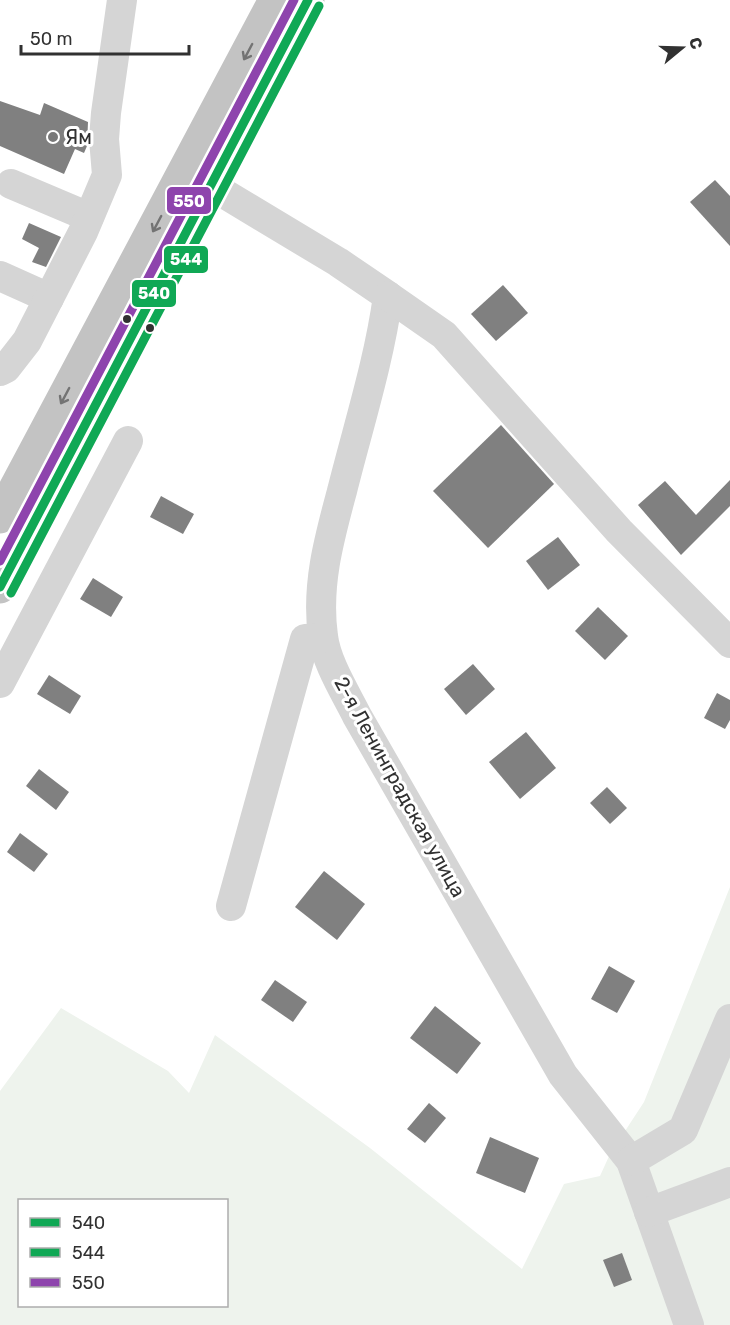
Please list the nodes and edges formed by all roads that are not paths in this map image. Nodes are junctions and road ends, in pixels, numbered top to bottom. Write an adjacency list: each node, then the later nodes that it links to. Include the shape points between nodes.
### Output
1 (122, 0): 6 (street, via 106,113 107,175)
2 (275, 0): 12 (highway, one-way to 12)
3 (308, 0): 5 (highway)
4 (11, 184): 6 (street)
5 (210, 185): 8 (street); 13 (highway)
6 (89, 217): 9 (street)
7 (0, 276): 9 (street)
8 (388, 296): 14 (street, 2-я Ленинградская улица, via 382,339 326,554 321,594); 15 (street, via 444,336 619,531)
9 (49, 298): 10 (street, via 27,341)
10 (0, 371)
11 (128, 441): 16 (street)
12 (0, 517)
13 (0, 587)
14 (323, 638): 17 (street, via 305,639); 19 (street, 2-я Ленинградская улица, via 335,674 357,716 563,1075)
15 (730, 643)
16 (0, 683)
17 (231, 906)
18 (730, 1019): 19 (street, via 682,1130)
19 (631, 1161): 21 (street, 2-я Ленинградская улица)
20 (730, 1182): 21 (street)
21 (649, 1212): 22 (street, 2-я Ленинградская улица)
22 (689, 1325)

